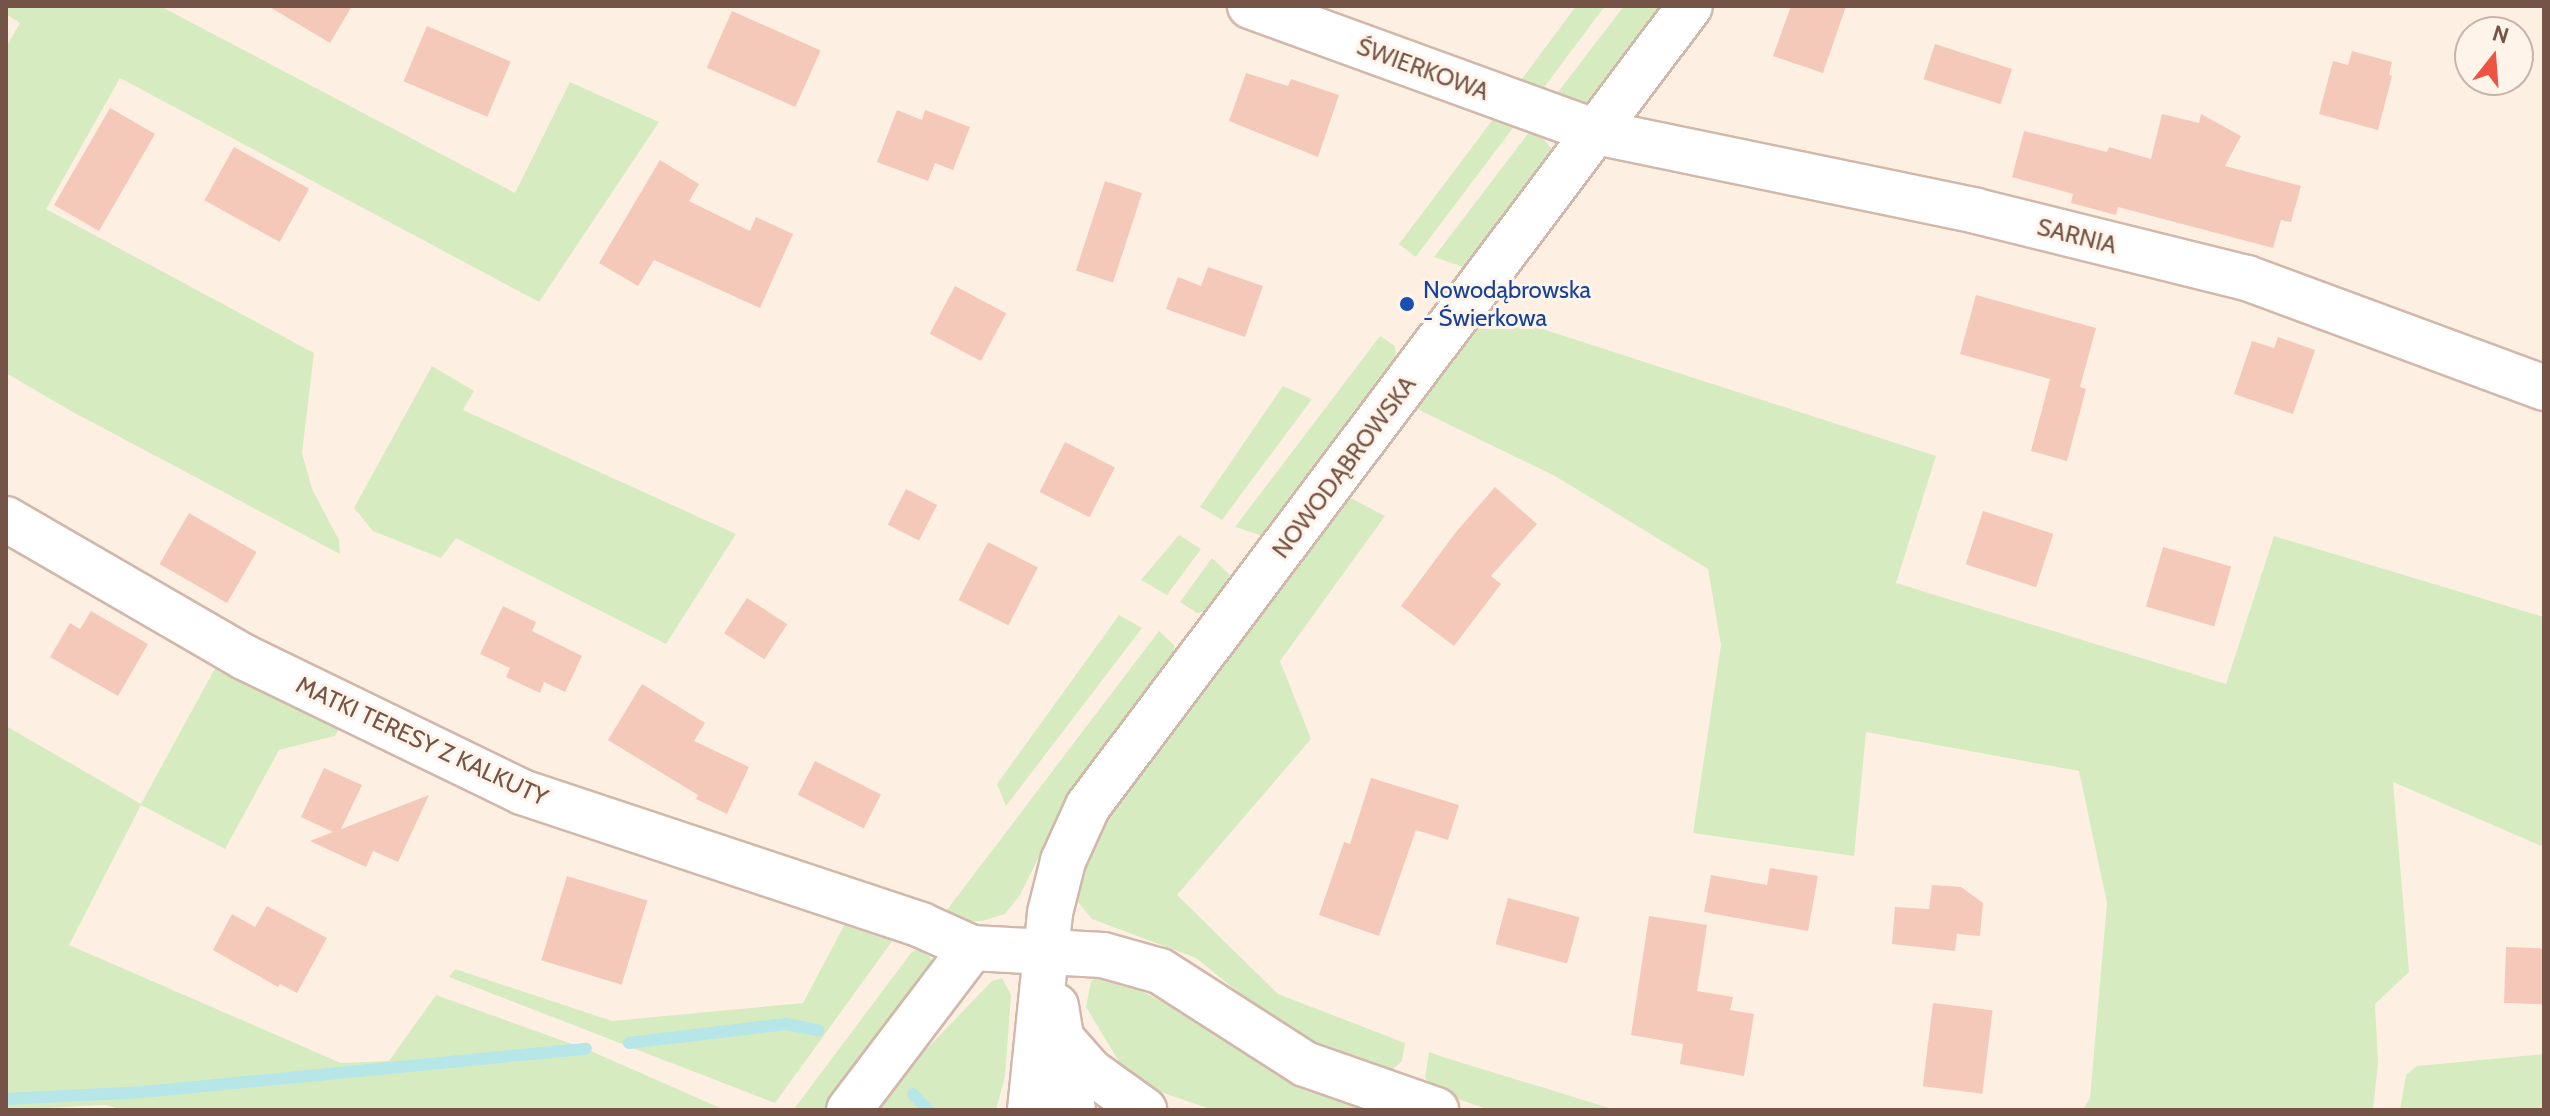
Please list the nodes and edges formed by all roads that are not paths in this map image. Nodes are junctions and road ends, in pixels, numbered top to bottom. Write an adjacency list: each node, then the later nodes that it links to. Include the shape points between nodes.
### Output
1 (1250, 6): 3 (street, ŚWIERKOWA)
2 (1690, 6): 3 (street, NOWODĄBROWSKA)
3 (1596, 132): 4 (street, SARNIA, via 1976,211 2247,278); 7 (street, NOWODĄBROWSKA, via 1088,806 1063,861)
4 (2544, 388)
5 (6, 519): 6 (street, MATKI TERESY Z KALKUTY, via 244,657 522,792 921,925)
6 (972, 948): 7 (street, MATKI TERESY Z KALKUTY); 9 (street)
7 (1047, 951): 8 (street, NOWODĄBROWSKA); 10 (street, NOWODĄBROWSKA); 13 (street, MATKI TERESY Z KALKUTY, via 1103,955 1160,971 1305,1064)
8 (1061, 1038): 11 (street, NOWODĄBROWSKA); 12 (street, via 1090,1071)
9 (849, 1110)
10 (1030, 1110)
11 (1073, 1110)
12 (1144, 1110)
13 (1436, 1110)

